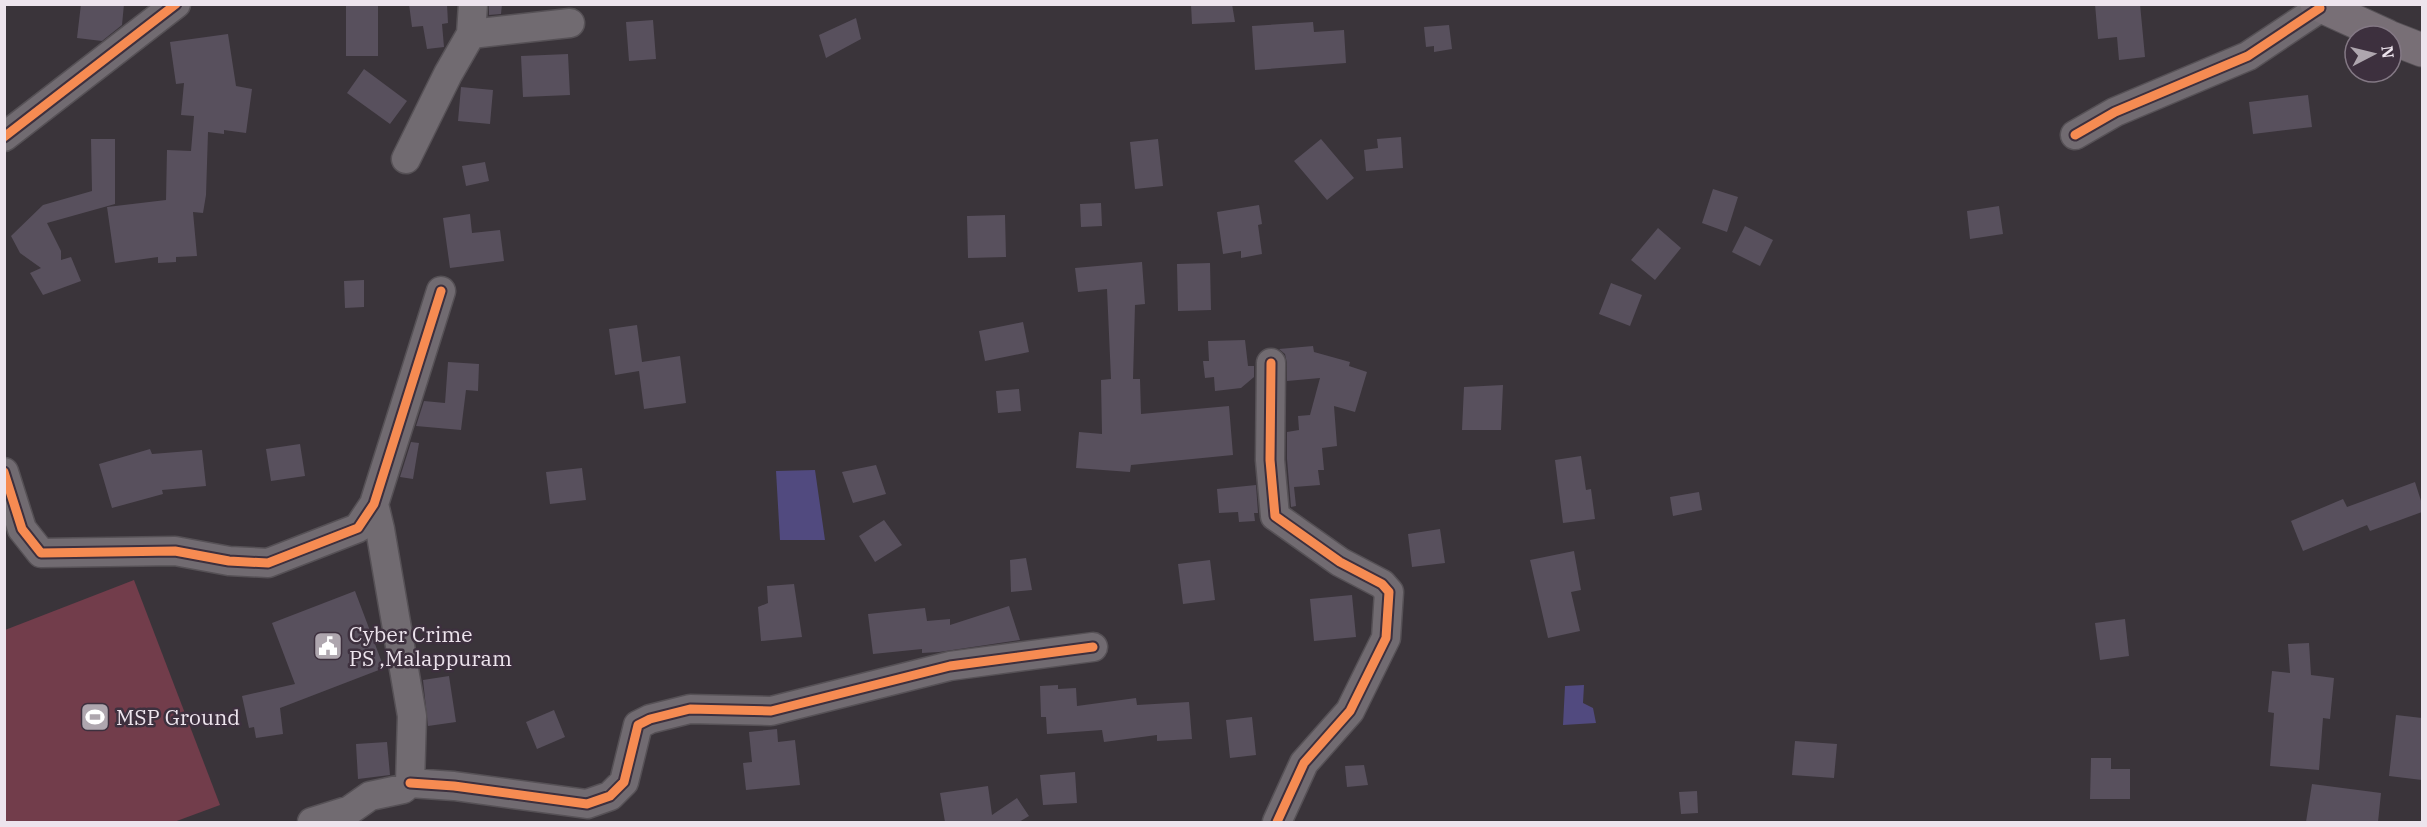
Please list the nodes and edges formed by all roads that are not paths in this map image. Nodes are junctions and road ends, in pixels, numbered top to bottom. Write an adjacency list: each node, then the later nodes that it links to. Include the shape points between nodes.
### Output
1 (176, 4): 10 (street)
2 (473, 4): 6 (street)
3 (2319, 6): 5 (main road); 9 (street, via 2248,56 2115,112)
4 (570, 23): 6 (street)
5 (2360, 24)
6 (471, 34): 11 (street)
7 (2403, 43): 8 (main road)
8 (2422, 50)
9 (2075, 135)
10 (4, 137)
11 (406, 159)
12 (441, 291): 15 (street)
13 (1271, 363): 19 (street, via 1270,460 1275,516 1389,592 1386,638 1350,711 1304,763)
14 (4, 472): 15 (street, via 22,529 42,553 175,551 229,561 268,563 358,528)
15 (374, 504): 17 (street, via 412,716)
16 (1093, 647): 17 (street, via 950,666 771,711 690,709 650,719 638,725 624,782 610,796 587,804)
17 (410, 783): 18 (street)
18 (312, 822)
19 (1277, 822)

